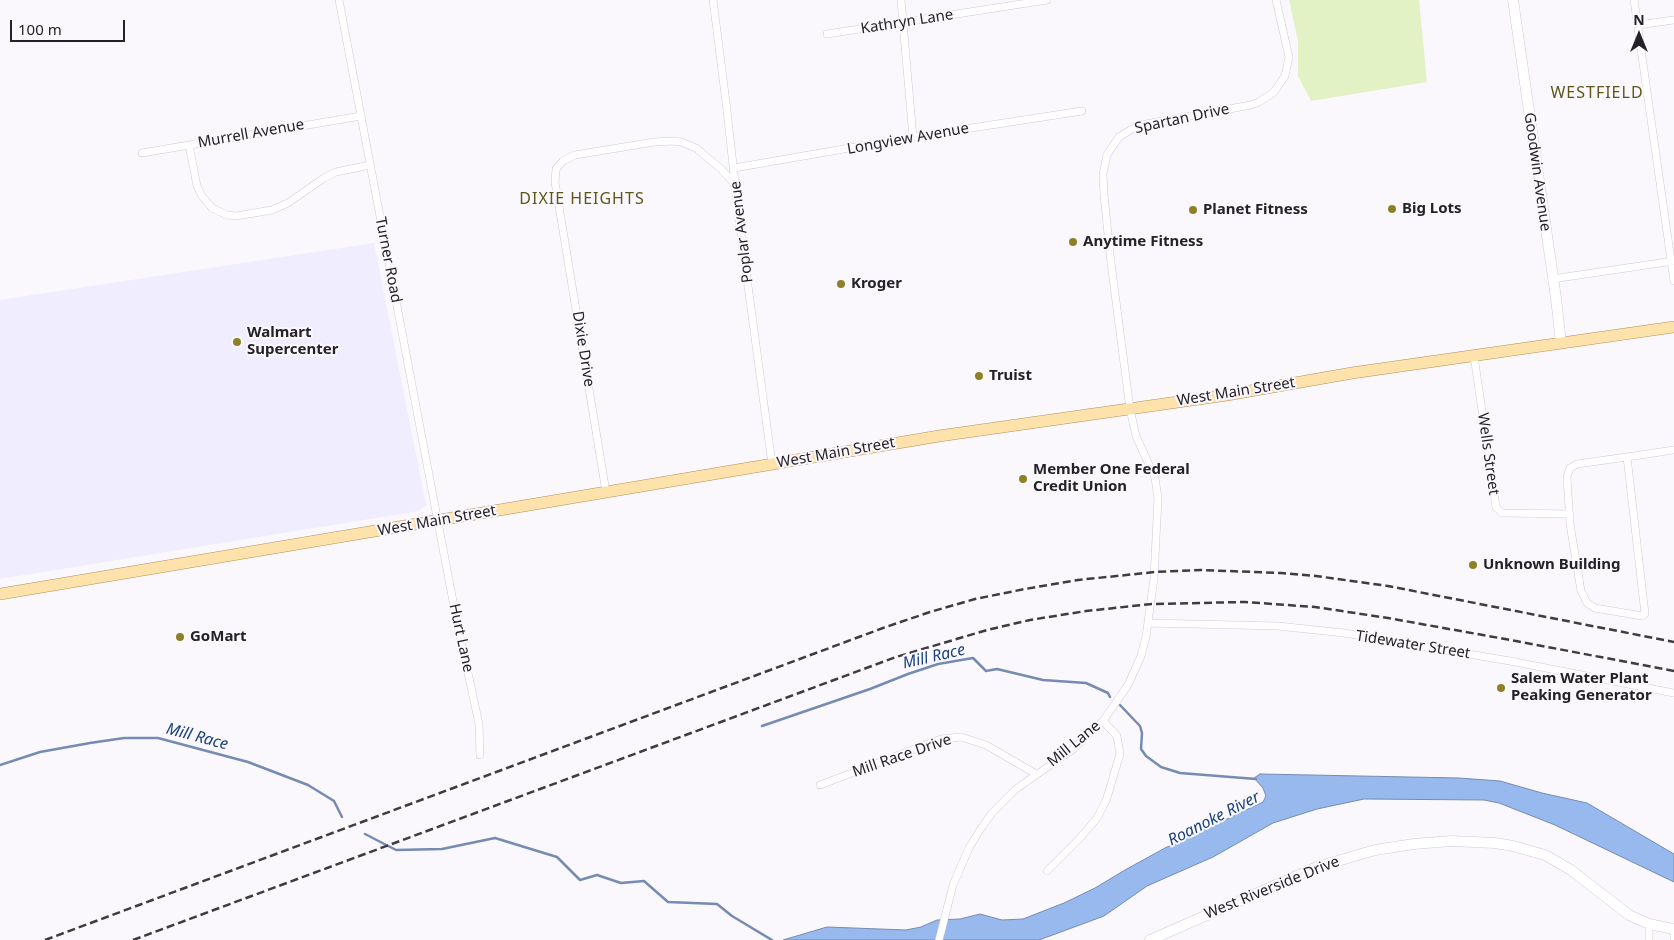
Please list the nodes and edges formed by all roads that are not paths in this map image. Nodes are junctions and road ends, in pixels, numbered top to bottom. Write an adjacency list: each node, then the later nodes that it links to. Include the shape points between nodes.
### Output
1 (339, 0): 13 (street, Turner Road)
2 (713, 0): 18 (street, Poplar Avenue)
3 (901, 0): 9 (street)
4 (1047, 0): 9 (street, Kathryn Lane)
5 (1276, 0): 26 (street, Spartan Drive, via 1289,57 1285,76 1274,92 1251,105 1132,129 1119,137 1108,155 1103,174 1104,195)
6 (1512, 0): 21 (street, Goodwin Avenue)
7 (1634, 0): 10 (street)
8 (1674, 20): 10 (street)
9 (904, 22): 11 (street, Kathryn Lane); 14 (street)
10 (1638, 25): 20 (street)
11 (827, 34)
12 (1082, 111): 14 (street, Longview Avenue)
13 (361, 116): 15 (street, Murrell Avenue); 17 (street, Turner Road)
14 (913, 137): 18 (street, Longview Avenue)
15 (190, 145): 16 (street, Murrell Avenue); 17 (street, via 197,186 202,196 212,208 227,215 272,210 336,172)
16 (142, 153)
17 (370, 165): 32 (street, Turner Road)
18 (734, 168): 19 (street, Poplar Avenue)
19 (736, 185): 29 (street, Poplar Avenue); 30 (street, Dixie Drive, via 690,145 672,141 575,155 562,160 559,165 555,175 559,205)
20 (1673, 261): 21 (street); 22 (street)
21 (1552, 278): 24 (street, Goodwin Avenue)
22 (1674, 281)
23 (1674, 327): 24 (main road, West Main Street)
24 (1561, 343): 25 (main road, West Main Street)
25 (1474, 356): 26 (main road, West Main Street); 31 (street, Wells Street, via 1496,507 1502,513)
26 (1130, 409): 29 (main road, West Main Street); 34 (street, Mill Lane, via 1136,436 1155,478 1158,498)
27 (1674, 450): 28 (street)
28 (1627, 457): 31 (street, via 1570,468 1567,477); 31 (street, via 1644,616 1595,608 1584,599 1577,574)
29 (772, 464): 30 (main road, West Main Street)
30 (606, 492): 32 (main road, West Main Street)
31 (1569, 514)
32 (438, 520): 33 (main road, West Main Street); 37 (street, Hurt Lane, via 479,724)
33 (0, 594)
34 (1149, 623): 35 (street, Tidewater Street, via 1278,626 1352,634); 36 (street, Mill Lane, via 1135,671)
35 (1674, 693)
36 (1103, 721): 38 (street, Mill Lane, via 1072,750); 40 (street, via 1117,736 1120,754 1106,801 1081,837)
37 (480, 755)
38 (1036, 774): 39 (street, Mill Race Drive, via 986,745 961,737 941,739); 43 (street, Mill Lane, via 1005,799 980,830 961,864)
39 (820, 785)
40 (1047, 871)
41 (1649, 924): 42 (street, West Riverside Drive); 44 (street, West Riverside Drive, via 1629,915 1571,870 1545,855 1495,843 1434,842 1375,850 1317,867); 45 (street)
42 (1674, 928): 46 (street)
43 (939, 940)
44 (1150, 940)
45 (1649, 940)
46 (1674, 940)

